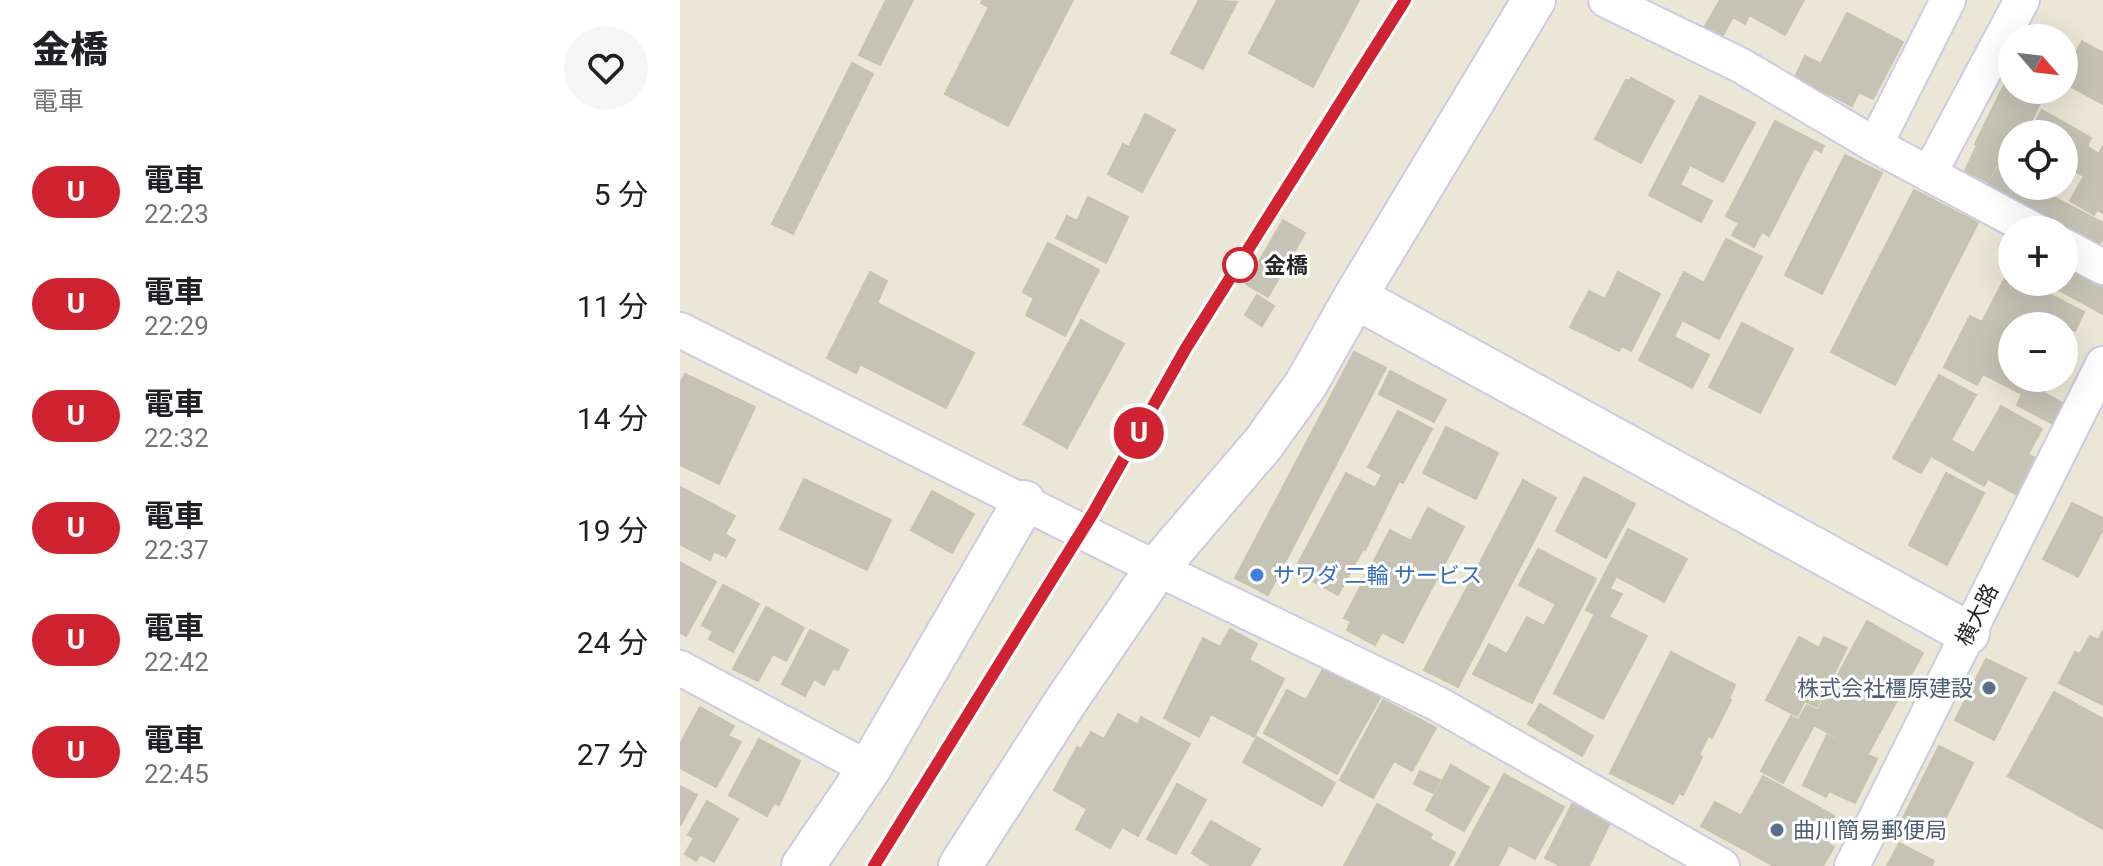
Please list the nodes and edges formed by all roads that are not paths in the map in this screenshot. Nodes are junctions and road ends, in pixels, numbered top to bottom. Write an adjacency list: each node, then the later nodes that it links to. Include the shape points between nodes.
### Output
1 (1534, 0): 10 (street)
2 (1606, 0): 5 (street, via 1740,65)
3 (1948, 0): 5 (street)
4 (2022, 0): 6 (street)
5 (1875, 145): 6 (street)
6 (1929, 174): 7 (street)
7 (2008, 216)
8 (2078, 254): 9 (street)
9 (2103, 267)
10 (1355, 297): 14 (street, via 1306,384 1263,444); 15 (street)
11 (680, 330): 13 (street)
12 (2103, 364): 15 (street, 横大路)
13 (1024, 502): 14 (street); 17 (street)
14 (1157, 568): 19 (street); 20 (street, via 1438,704)
15 (1968, 633): 21 (street, 横大路)
16 (680, 668): 17 (street)
17 (869, 769): 18 (street)
18 (803, 866)
19 (960, 866)
20 (1722, 866)
21 (1852, 866)

